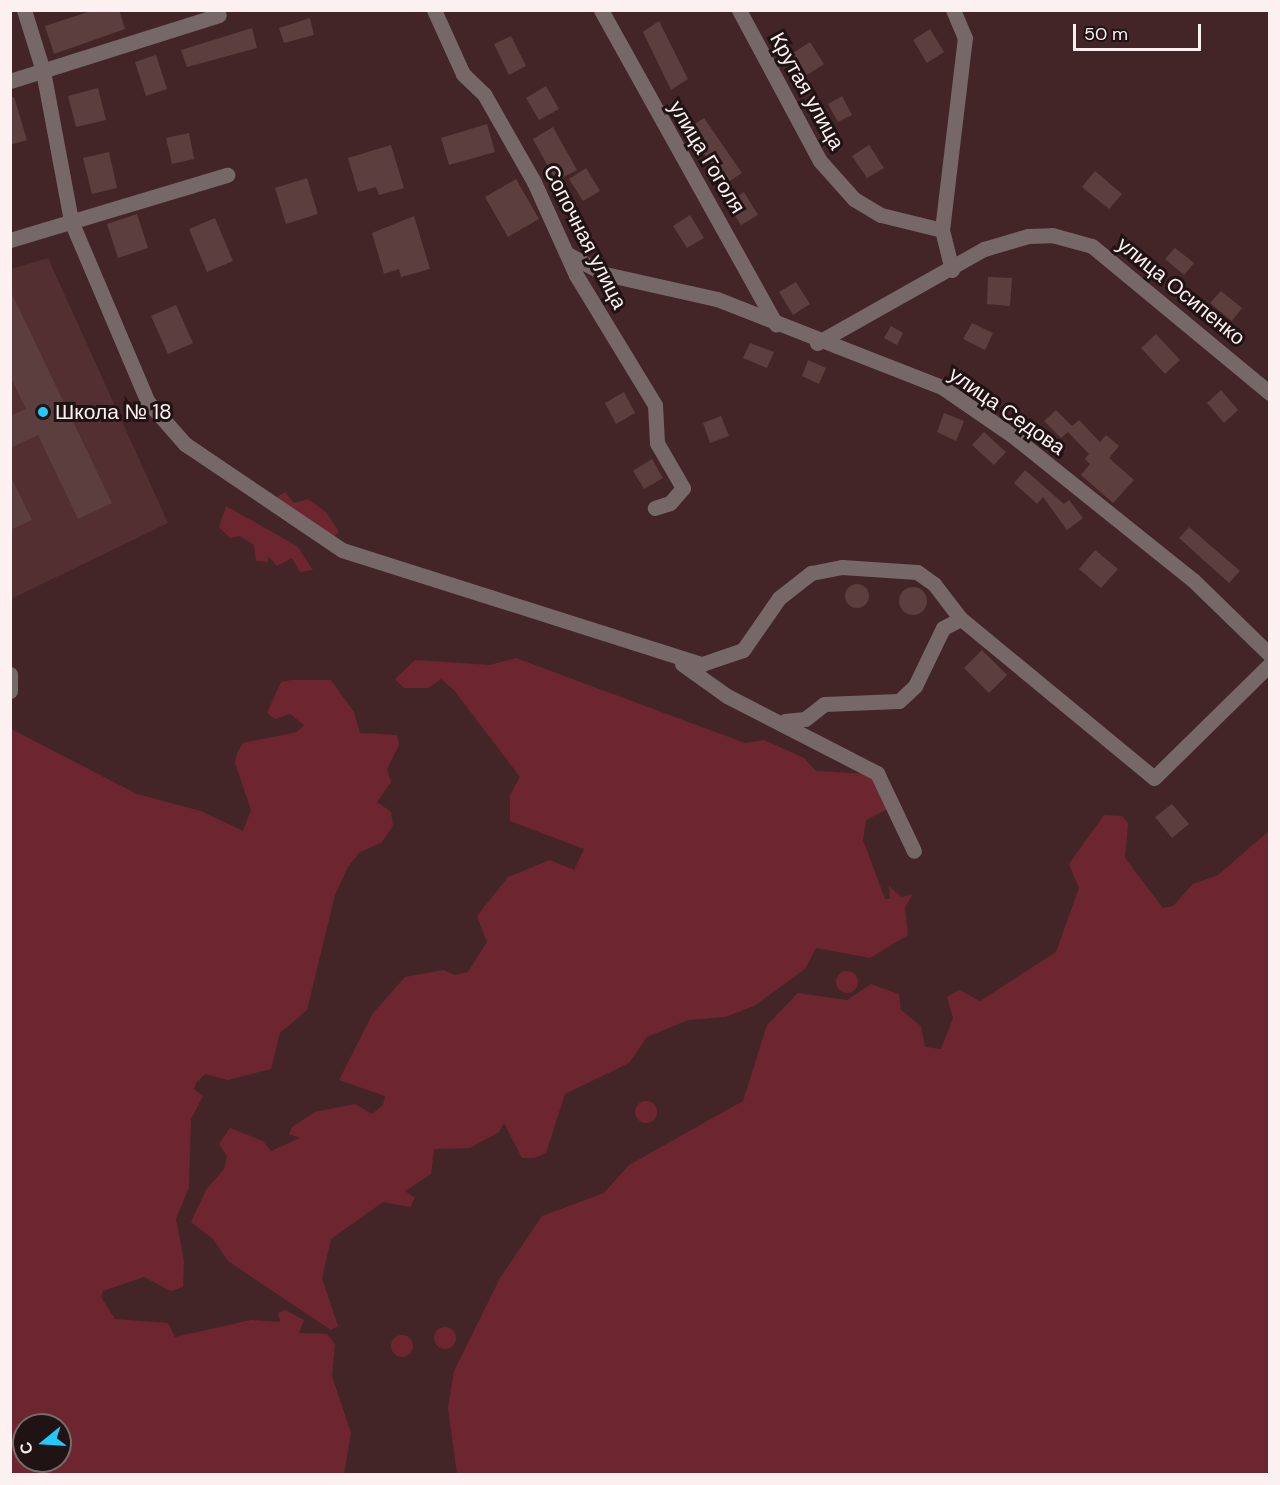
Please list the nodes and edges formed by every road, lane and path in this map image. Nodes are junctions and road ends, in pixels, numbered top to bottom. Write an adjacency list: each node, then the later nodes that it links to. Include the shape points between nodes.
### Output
1 (24, 10): 7 (street)
2 (434, 10): 13 (street, Сопочная улица, via 463,74 484,94)
3 (601, 10): 15 (street, улица Гоголя)
4 (739, 10): 11 (street, Крутая улица, via 820,161 855,199 881,215)
5 (219, 15): 7 (street)
6 (956, 15): 11 (street, via 964,38)
7 (43, 71): 8 (street); 10 (street)
8 (10, 81)
9 (227, 175): 10 (street)
10 (71, 221): 12 (street); 20 (street, via 148,402 173,435 223,473 353,555 524,604)
11 (942, 230): 14 (street)
12 (10, 240)
13 (569, 255): 15 (street, улица Седова, via 605,274 717,299); 18 (street, Сопочная улица, via 652,400 657,443 682,482 674,500)
14 (952, 270): 16 (street); 17 (street, улица Осипенко, via 984,249 1028,236 1052,235 1092,246)
15 (776, 325): 16 (street, улица Седова)
16 (818, 343): 21 (street, улица Седова, via 942,387 1013,436 1192,580)
17 (1269, 393)
18 (655, 508)
19 (961, 619): 20 (street, via 922,574 842,567 811,573 789,588 734,656 698,663); 22 (street, via 1154,778); 25 (street, via 943,628 915,686 899,701 824,704 805,719)
20 (658, 651): 25 (street, via 727,696)
21 (1269, 655)
22 (1269, 664)
23 (10, 674): 24 (street)
24 (10, 691)
25 (785, 721): 26 (street, via 881,776)
26 (914, 851)

